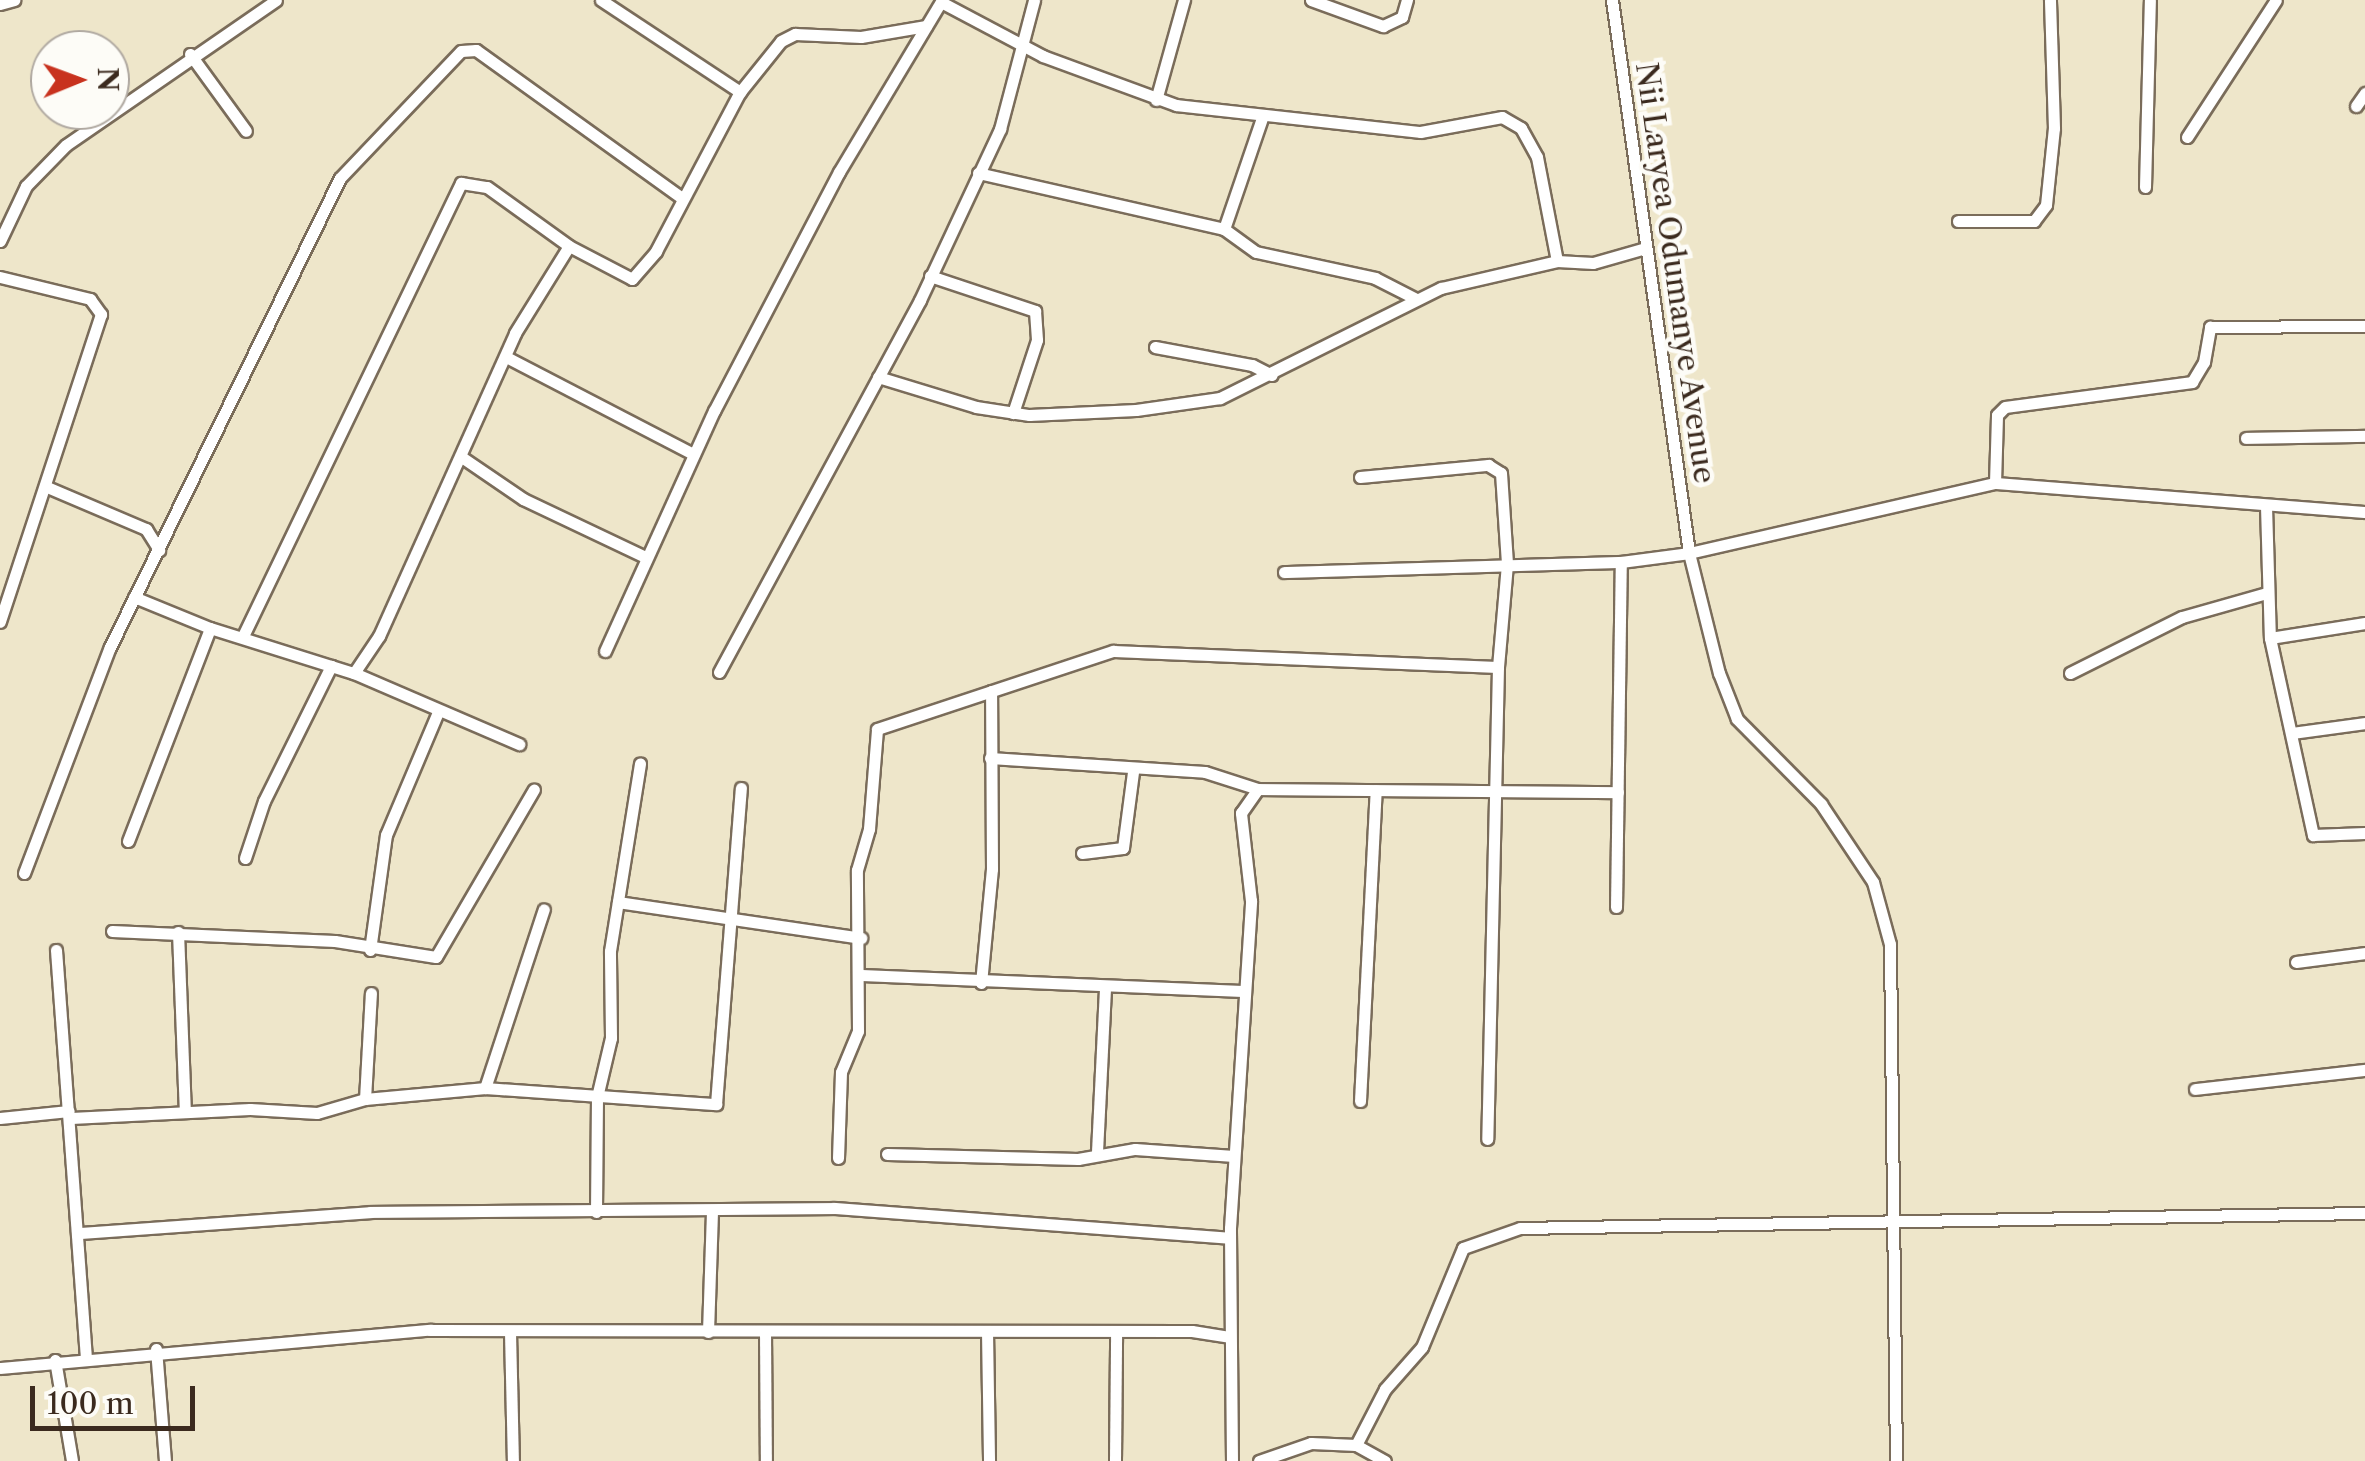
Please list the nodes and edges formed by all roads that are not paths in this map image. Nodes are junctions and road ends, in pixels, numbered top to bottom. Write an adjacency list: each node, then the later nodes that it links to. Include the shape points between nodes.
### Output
1 (14, 0): 13 (street)
2 (276, 0): 16 (street)
3 (601, 0): 17 (street)
4 (1034, 0): 15 (street)
5 (1184, 0): 19 (street)
6 (1311, 0): 7 (street, via 1383,26 1402,17)
7 (1407, 0)
8 (1612, 0): 31 (street, Nii Laryea Odumanye Avenue)
9 (2050, 0): 27 (street, via 2054,128 2046,206 2034,221)
10 (2150, 0): 25 (street)
11 (2276, 0): 23 (street)
12 (941, 1): 14 (street); 15 (street)
13 (0, 4)
14 (926, 26): 17 (street, via 861,37 796,34 781,41); 44 (street, via 840,172)
15 (1021, 45): 19 (street); 24 (street, via 1017,78)
16 (190, 54): 22 (street); 29 (street, via 40,168)
17 (740, 92): 26 (street)
18 (2365, 92): 20 (street)
19 (1156, 100): 21 (street)
20 (2356, 106)
21 (1262, 118): 28 (street); 32 (street, via 1420,132 1484,117 1513,121 1538,157)
22 (246, 130)
23 (2187, 137)
24 (978, 173): 28 (street); 33 (street)
25 (2145, 187)
26 (682, 198): 30 (street, via 640,276 622,275); 51 (street, via 476,50 462,51 340,178)
27 (1958, 221)
28 (1224, 230): 35 (street, via 1256,252 1376,278)
29 (0, 242)
30 (569, 246): 38 (street, via 528,307); 62 (street, via 487,187 462,183)
31 (1642, 249): 32 (street, via 1593,263); 52 (street, Nii Laryea Odumanye Avenue)
32 (1557, 260): 35 (street)
33 (930, 276): 40 (street); 41 (street, via 1035,311 1037,340)
34 (0, 277): 48 (street, via 90,299 100,314)
35 (1416, 298): 39 (street)
36 (2365, 326): 47 (street, via 2210,327 2204,362 2192,382 2005,407 1997,415)
37 (1154, 347): 39 (street)
38 (506, 357): 44 (street); 45 (street)
39 (1272, 375): 41 (street, via 1220,398)
40 (878, 377): 41 (street); 67 (street)
41 (1013, 413)
42 (2365, 436): 43 (street)
43 (2246, 438)
44 (692, 454): 53 (street)
45 (463, 458): 53 (street, via 524,500); 68 (street, via 380,636)
46 (1360, 478): 55 (street, via 1496,466)
47 (1996, 483): 49 (street); 52 (street)
48 (47, 487): 51 (street, via 146,529); 59 (street)
49 (2266, 506): 50 (street); 57 (street)
50 (2365, 512)
51 (159, 550): 58 (street)
52 (1689, 554): 54 (street); 122 (street, Nii Laryea Odumanye Avenue, via 1737,719 1821,804 1874,882 1890,944)
53 (643, 556): 64 (street)
54 (1621, 562): 55 (street); 83 (street)
55 (1507, 564): 56 (street); 66 (street)
56 (1284, 572)
57 (2266, 593): 63 (street); 69 (street, via 2182,616)
58 (134, 596): 61 (street); 88 (street)
59 (0, 622)
60 (2365, 624): 63 (street)
61 (210, 628): 62 (street); 85 (street)
62 (243, 636): 65 (street)
63 (2270, 638): 73 (street)
64 (605, 650)
65 (331, 666): 68 (street); 87 (street, via 264,801)
66 (1498, 666): 70 (street, via 1113,651); 81 (street)
67 (719, 672)
68 (354, 673): 71 (street)
69 (2070, 673)
70 (991, 691): 75 (street); 95 (street, via 877,729 868,829 857,870)
71 (438, 712): 74 (street); 97 (street, via 386,834)
72 (2365, 724): 73 (street)
73 (2292, 733): 84 (street, via 2313,835)
74 (519, 744)
75 (990, 758): 77 (street); 101 (street, via 992,869)
76 (640, 763): 89 (street)
77 (1132, 772): 80 (street, via 1204,772); 86 (street, via 1122,848)
78 (741, 788): 92 (street)
79 (534, 789): 97 (street, via 442,953 426,958)
80 (1258, 789): 82 (street); 103 (street, via 1241,813 1250,901)
81 (1495, 789): 82 (street); 83 (street); 114 (street)
82 (1376, 790): 110 (street)
83 (1618, 792): 90 (street)
84 (2365, 833)
85 (128, 840)
86 (1082, 853)
87 (245, 858)
88 (24, 873)
89 (618, 902): 92 (street); 108 (street, via 608,969 611,1038)
90 (1616, 907)
91 (544, 909): 106 (street)
92 (734, 920): 95 (street); 108 (street, via 716,1104)
93 (112, 931): 94 (street)
94 (178, 932): 97 (street, via 335,941); 111 (street)
95 (861, 938): 100 (street)
96 (56, 950): 112 (street)
97 (370, 950)
98 (2365, 953): 99 (street)
99 (2296, 962)
100 (861, 975): 101 (street); 118 (street, via 858,1030 841,1072)
101 (981, 983): 102 (street)
102 (1105, 988): 103 (street); 115 (street)
103 (1243, 991): 117 (street)
104 (371, 992): 109 (street)
105 (2365, 1070): 107 (street)
106 (485, 1088): 108 (street); 109 (street)
107 (2195, 1089)
108 (597, 1097): 120 (street)
109 (365, 1098): 111 (street, via 317,1114)
110 (1360, 1101)
111 (185, 1111): 112 (street)
112 (70, 1115): 113 (street); 123 (street)
113 (0, 1118)
114 (1487, 1139)
115 (1096, 1152): 116 (street, via 1078,1159); 117 (street)
116 (887, 1154)
117 (1234, 1156): 124 (street)
118 (838, 1158)
119 (712, 1210): 120 (street); 124 (street, via 834,1208); 127 (street)
120 (596, 1212): 123 (street, via 370,1212)
121 (2365, 1213): 122 (street)
122 (1895, 1223): 135 (street, via 1580,1222 1520,1228 1463,1248 1422,1347 1385,1390); 145 (street, Nii Laryea Odumanye Avenue)
123 (79, 1233): 132 (street)
124 (1230, 1238): 130 (street)
125 (988, 1331): 128 (street); 129 (street); 140 (street)
126 (510, 1332): 127 (street); 131 (street, via 408,1331); 138 (street)
127 (708, 1332): 128 (street)
128 (766, 1332): 139 (street)
129 (1116, 1335): 130 (street); 141 (street)
130 (1228, 1337): 142 (street)
131 (156, 1349): 132 (street); 137 (street)
132 (86, 1356): 133 (street)
133 (55, 1360): 134 (street); 136 (street)
134 (0, 1368)
135 (1356, 1445): 143 (street, via 1311,1443); 144 (street)
136 (72, 1461)
137 (165, 1461)
138 (513, 1461)
139 (766, 1461)
140 (988, 1461)
141 (1115, 1461)
142 (1232, 1461)
143 (1259, 1461)
144 (1385, 1461)
145 (1896, 1461)

